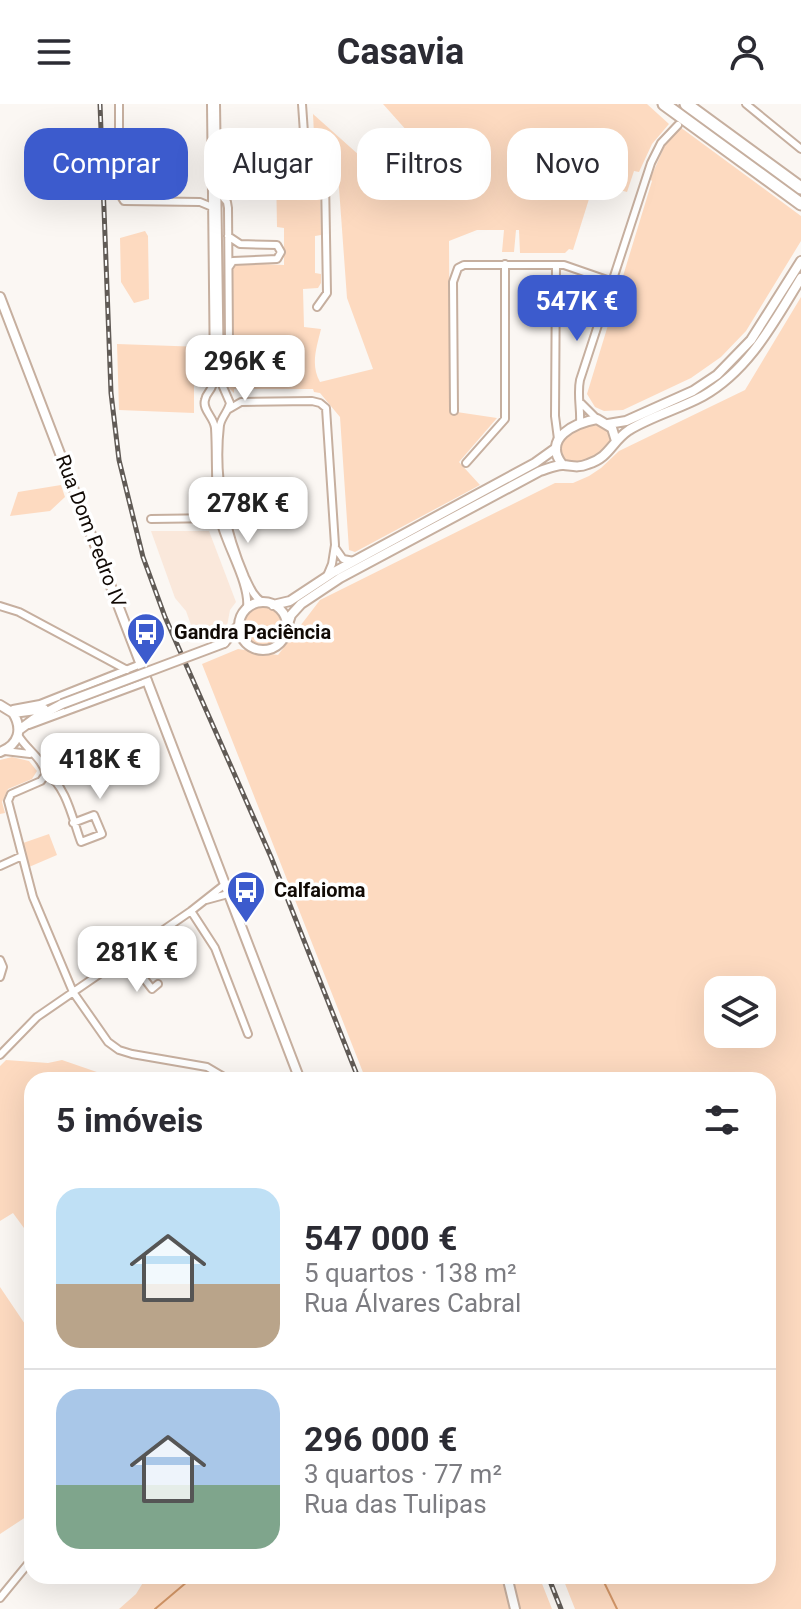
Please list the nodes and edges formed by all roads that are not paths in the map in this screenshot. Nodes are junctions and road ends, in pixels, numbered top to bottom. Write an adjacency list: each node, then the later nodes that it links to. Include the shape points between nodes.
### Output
1 (119, 104): 16 (street, via 120,197 128,203 200,202)
2 (214, 104): 8 (street); 16 (street)
3 (302, 104): 9 (street)
4 (664, 104): 15 (highway)
5 (686, 104): 11 (highway)
6 (746, 104): 10 (street)
7 (678, 125): 23 (street, via 651,163)
8 (215, 128)
9 (304, 128)
10 (801, 149)
11 (801, 188)
12 (217, 200): 26 (street)
13 (225, 200): 17 (street)
14 (325, 200): 25 (street, via 327,293)
15 (801, 204)
16 (212, 207): 27 (street)
17 (228, 236): 21 (street); 21 (street, via 240,244 272,244 281,252 272,260 237,260)
18 (801, 261): 37 (main road, via 751,340 717,375 680,397)
19 (505, 264): 20 (street); 32 (street, via 464,265 454,276); 41 (street, via 505,419)
20 (556, 265): 23 (street); 33 (street)
21 (228, 271): 26 (street, via 229,348)
22 (801, 278): 39 (main road, via 758,347 733,374 701,397 630,429)
23 (613, 282): 30 (street, via 580,380)
24 (0, 297): 56 (main road, Rua Dom Pedro IV)
25 (317, 307)
26 (220, 365): 28 (street)
27 (212, 391): 28 (street); 34 (street, via 204,401)
28 (226, 394): 29 (street); 31 (street)
29 (241, 402): 31 (street); 45 (street, via 320,403 328,412)
30 (581, 403): 35 (street); 36 (street)
31 (226, 411): 34 (street); 48 (street, via 220,429 220,470 226,523 254,595)
32 (454, 411)
33 (556, 411): 38 (street); 40 (street)
34 (209, 413): 43 (street, via 215,426)
35 (597, 419): 36 (main road); 37 (main road)
36 (580, 423): 38 (main road)
37 (608, 424): 39 (main road)
38 (570, 428): 40 (main road)
39 (616, 441): 42 (main road, via 596,461 576,468)
40 (557, 444): 42 (main road); 46 (main road, via 535,463)
41 (466, 463)
42 (562, 464): 46 (main road)
43 (220, 518): 44 (street); 51 (street)
44 (151, 519)
45 (335, 545): 46 (street); 47 (street)
46 (347, 565): 47 (main road); 53 (main road, via 301,604)
47 (327, 576): 49 (main road, via 290,601)
48 (262, 602): 49 (main road); 51 (main road)
49 (273, 605): 53 (main road)
50 (0, 606): 57 (street)
51 (247, 608): 52 (main road)
52 (239, 624): 54 (main road); 55 (main road)
53 (287, 627): 55 (main road, via 275,647 260,650)
54 (224, 643): 55 (main road); 60 (main road, bridge)
55 (247, 644)
56 (141, 664): 57 (street); 58 (main road, Rua Dom Pedro IV)
57 (127, 670): 61 (street)
58 (148, 681): 62 (street); 69 (main road, Rua Dom Pedro IV)
59 (0, 705): 61 (main road)
60 (57, 706): 61 (main road); 62 (main road)
61 (11, 711): 62 (main road)
62 (21, 730): 63 (main road); 64 (street)
63 (2, 751): 64 (street)
64 (33, 756): 65 (street)
65 (46, 774): 66 (street, via 58,783); 67 (street, via 8,801)
66 (73, 823): 66 (street, via 94,815 102,834 81,842)
67 (22, 856): 68 (street); 77 (street, via 33,897)
68 (0, 866)
69 (224, 885): 70 (main road, Rua Dom Pedro IV); 71 (street)
70 (228, 894): 71 (street); 81 (main road, Rua Dom Pedro IV)
71 (206, 900): 72 (street)
72 (191, 911): 73 (street); 78 (street, via 215,948)
73 (127, 956): 76 (street, via 152,989); 77 (street)
74 (0, 960): 75 (street)
75 (0, 977)
76 (158, 984)
77 (73, 992): 79 (street, via 27,1026); 80 (street, via 119,1050 198,1064)
78 (248, 1034)
79 (0, 1055)
80 (214, 1072)
81 (297, 1072)
82 (24, 1569): 84 (street)
83 (509, 1584): 85 (main road)
84 (0, 1598)
85 (515, 1609)

